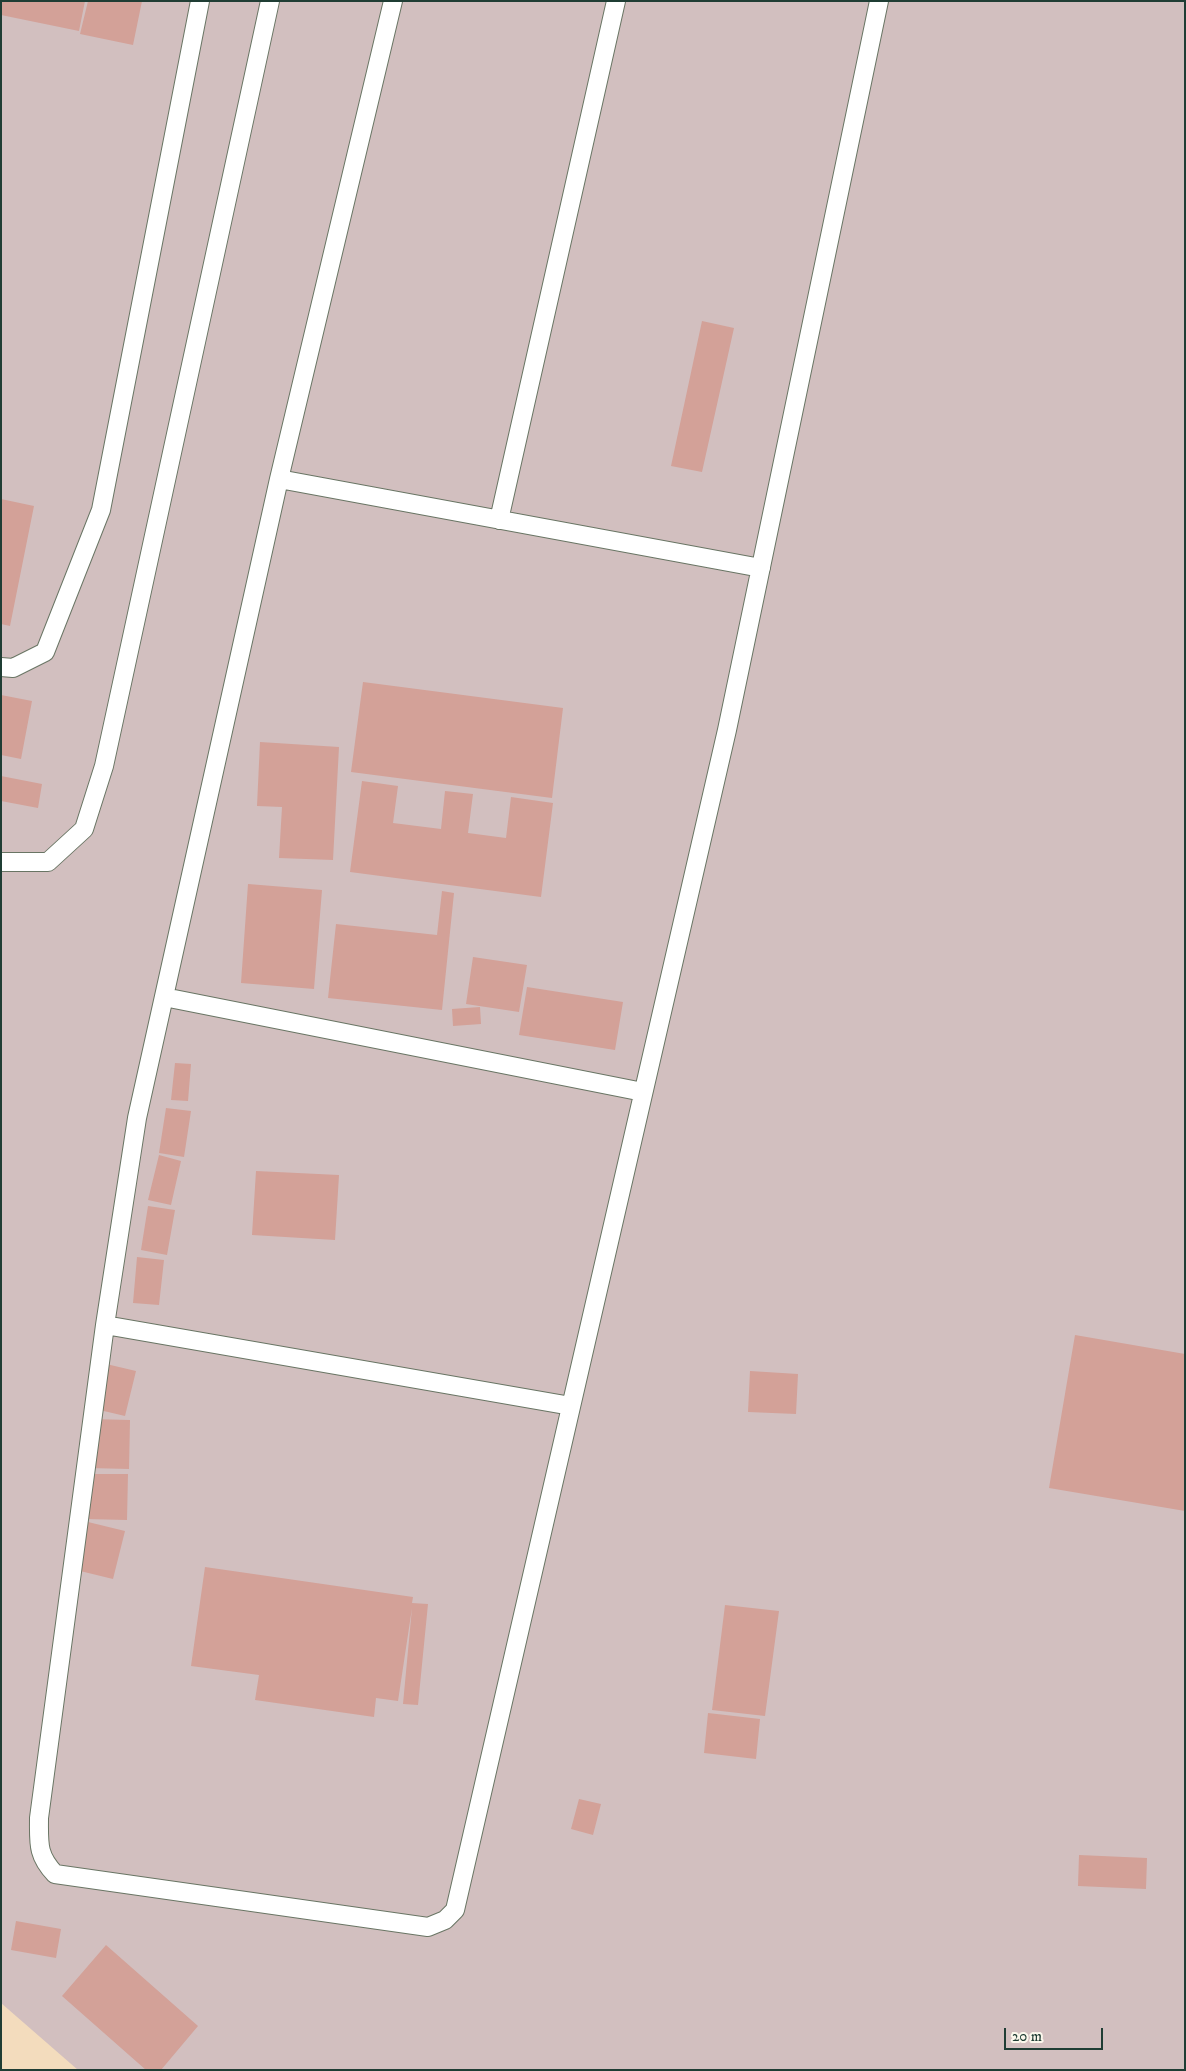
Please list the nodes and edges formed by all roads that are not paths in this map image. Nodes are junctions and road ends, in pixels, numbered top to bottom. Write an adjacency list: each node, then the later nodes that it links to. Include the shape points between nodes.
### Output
1 (200, 1): 9 (lane, via 101,510 45,652 12,668)
2 (270, 1): 10 (lane, via 104,766 84,829 48,862)
3 (393, 1): 6 (lane)
4 (616, 1): 7 (lane)
5 (879, 1): 8 (lane)
6 (279, 479): 7 (lane); 11 (lane)
7 (499, 520): 8 (lane)
8 (760, 568): 12 (lane, via 727,730)
9 (1, 667)
10 (1, 862)
11 (164, 998): 12 (lane); 13 (lane, via 138,1118)
12 (643, 1092): 14 (lane)
13 (105, 1325): 14 (lane); 14 (lane, via 39,1818 39,1845 44,1863 55,1874 428,1926 446,1920 455,1910)
14 (572, 1406)

